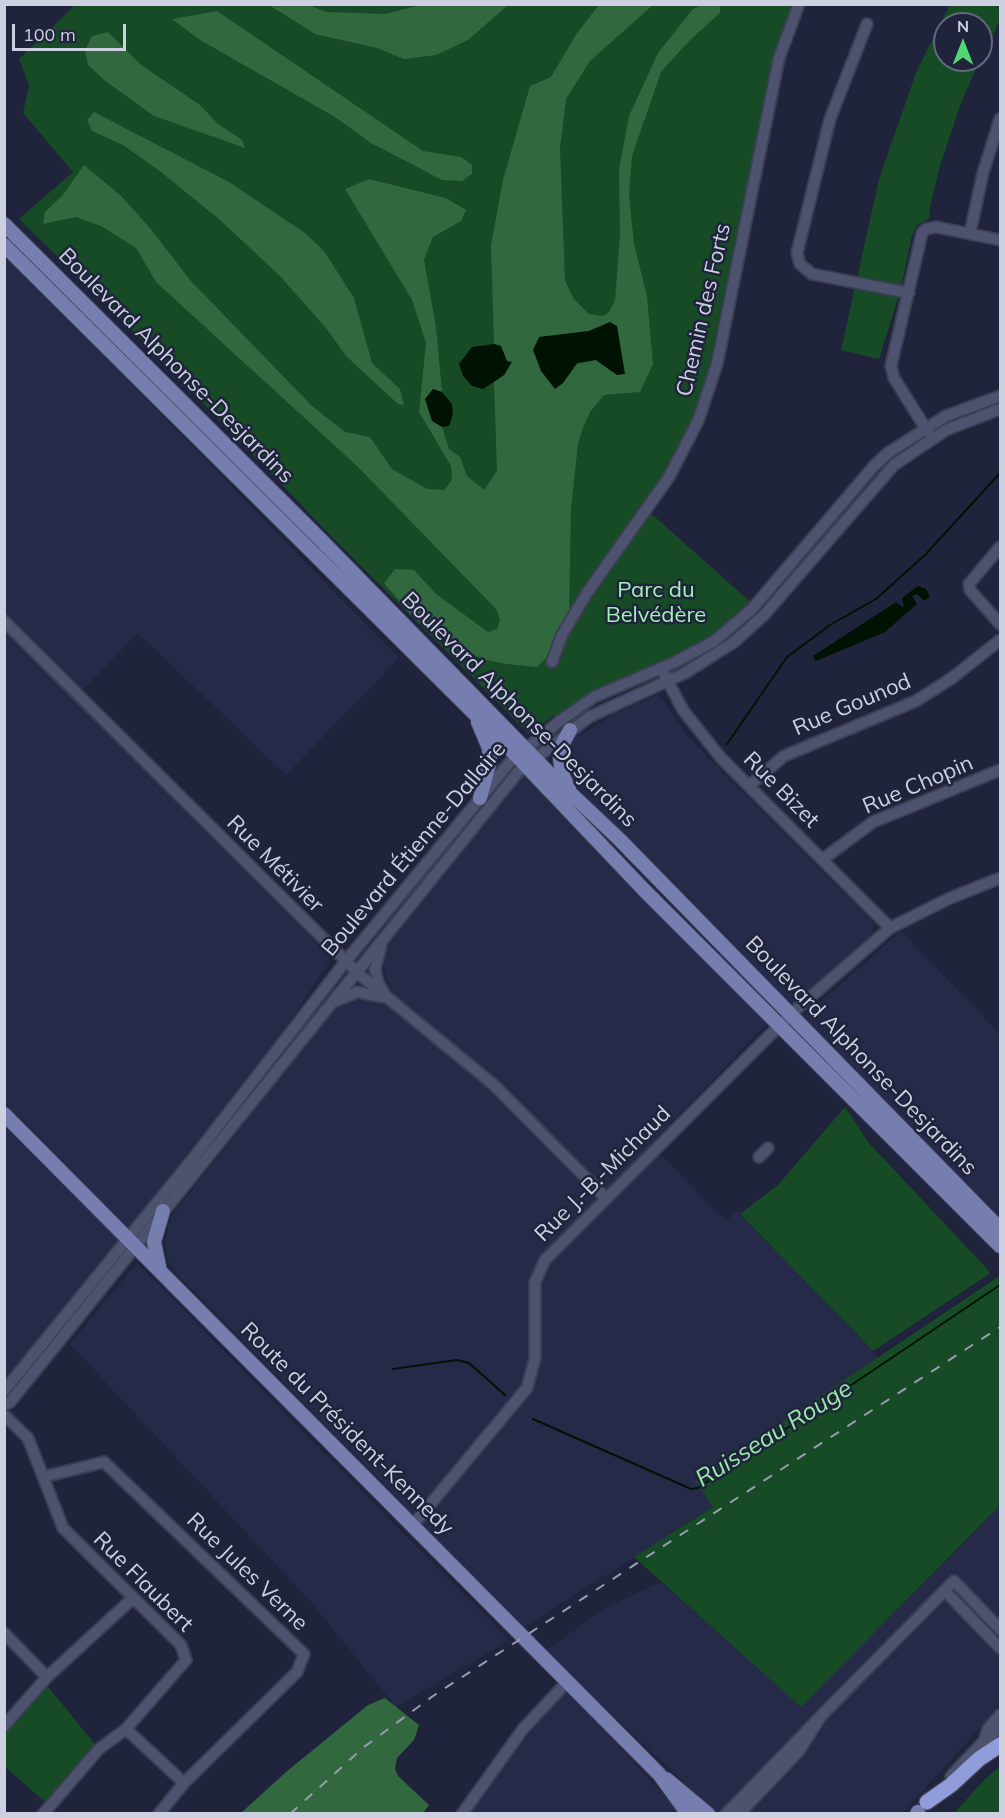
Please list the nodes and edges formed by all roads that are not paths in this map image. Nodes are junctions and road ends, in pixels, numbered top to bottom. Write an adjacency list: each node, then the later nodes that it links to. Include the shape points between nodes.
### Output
1 (799, 4): 17 (street, Chemin des Forts, via 779,58 717,364 698,421 669,477 586,593)
2 (867, 24): 8 (street, via 830,119 797,253 800,264 812,274)
3 (1000, 119): 5 (street)
4 (4, 224): 22 (main road, Boulevard Alphonse-Desjardins)
5 (970, 233): 6 (street); 8 (street, via 926,229)
6 (1000, 240)
7 (4, 245): 20 (main road, Boulevard Alphonse-Desjardins)
8 (909, 293): 11 (street, via 892,358 892,373)
9 (1000, 396): 11 (street, Boulevard Étienne-Dallaire, via 963,408)
10 (1000, 409): 12 (street, Boulevard Étienne-Dallaire)
11 (925, 427): 12 (street); 18 (street, Boulevard Étienne-Dallaire, via 874,466 752,609 713,642)
12 (932, 438): 19 (street, Boulevard Étienne-Dallaire, via 887,472 755,625 715,656)
13 (1000, 547): 15 (street, via 969,584)
14 (4, 621): 31 (street, Rue Métivier)
15 (1000, 624)
16 (1000, 640): 24 (street, Rue Gounod, via 916,701 783,756)
17 (552, 662)
18 (660, 668): 19 (street, Rue Bizet); 22 (street, Boulevard Étienne-Dallaire, via 594,697)
19 (667, 681): 21 (street, Boulevard Étienne-Dallaire, via 620,701); 24 (street, Rue Bizet, via 702,735)
20 (475, 715): 22 (main road, Boulevard Alphonse-Desjardins); 26 (main road, via 489,748 490,761)
21 (570, 730): 22 (street, Boulevard Étienne-Dallaire); 25 (main road, via 561,750 560,766)
22 (525, 757): 25 (main road, Boulevard Alphonse-Desjardins); 26 (street, Boulevard Étienne-Dallaire); 30 (street, Boulevard Étienne-Dallaire); 36 (main road, Boulevard Alphonse-Desjardins, via 637,883)
23 (1000, 770): 27 (street, Rue Chopin, via 873,822)
24 (749, 786): 27 (street, Rue Bizet)
25 (573, 796): 35 (main road, Boulevard Alphonse-Desjardins)
26 (480, 798): 31 (street, Boulevard Étienne-Dallaire)
27 (822, 860): 29 (street, Rue Bizet)
28 (1000, 878): 29 (street, Rue J.-B.-Michaud)
29 (890, 928): 35 (street, Rue J.-B.-Michaud)
30 (387, 932): 32 (street, Boulevard Étienne-Dallaire); 33 (street, via 375,969)
31 (346, 961): 32 (street, Rue Métivier); 43 (street, Boulevard Étienne-Dallaire)
32 (356, 971): 33 (street, Rue Métivier); 34 (street, Boulevard Étienne-Dallaire)
33 (390, 1000): 34 (street, via 358,992); 40 (street, Rue Métivier, via 494,1085)
34 (329, 1004): 41 (street, Boulevard Étienne-Dallaire)
35 (791, 1014): 36 (street, Rue J.-B.-Michaud); 42 (main road, Boulevard Alphonse-Desjardins)
36 (780, 1024): 40 (street, Rue J.-B.-Michaud); 44 (main road, Boulevard Alphonse-Desjardins)
37 (4, 1114): 43 (main road, Route du Président-Kennedy)
38 (768, 1148): 39 (street)
39 (759, 1157)
40 (606, 1198): 50 (street, Rue J.-B.-Michaud, via 538,1272 534,1296 535,1358 527,1388)
41 (163, 1211): 43 (street, Boulevard Étienne-Dallaire); 45 (main road, via 154,1242)
42 (1000, 1229)
43 (133, 1241): 45 (main road, Route du Président-Kennedy); 46 (street, Boulevard Étienne-Dallaire); 47 (street, Boulevard Étienne-Dallaire)
44 (1000, 1246)
45 (159, 1268): 50 (main road, Route du Président-Kennedy)
46 (4, 1391)
47 (4, 1405)
48 (4, 1415): 49 (street, Rue Flaubert, via 28,1438)
49 (43, 1477): 52 (street, Rue Flaubert, via 63,1528); 66 (street, Rue Jules Verne, via 104,1462 304,1654 297,1672)
50 (413, 1525): 57 (main road, Route du Président-Kennedy)
51 (945, 1591): 53 (street, via 954,1581); 55 (street); 59 (street)
52 (132, 1599): 56 (street); 61 (street, Rue Flaubert, via 181,1645 186,1660)
53 (1000, 1629)
54 (4, 1633): 56 (street)
55 (1000, 1648)
56 (47, 1677): 60 (street)
57 (567, 1682): 65 (main road, Route du Président-Kennedy); 70 (street, via 523,1729)
58 (1000, 1715): 63 (street)
59 (821, 1716): 73 (street); 74 (street, via 799,1751)
60 (4, 1726)
61 (126, 1729): 66 (street); 68 (street, Rue Flaubert, via 99,1749)
62 (1000, 1729): 63 (street)
63 (984, 1741): 67 (street)
64 (1000, 1745): 67 (highway)
65 (659, 1774): 71 (main road, Route du Président-Kennedy); 72 (main road, Route du Président-Kennedy)
66 (184, 1783): 69 (street, Rue Jules Verne)
67 (919, 1810)
68 (43, 1814)
69 (159, 1814)
70 (462, 1814)
71 (688, 1814)
72 (708, 1814)
73 (726, 1814)
74 (739, 1814)

